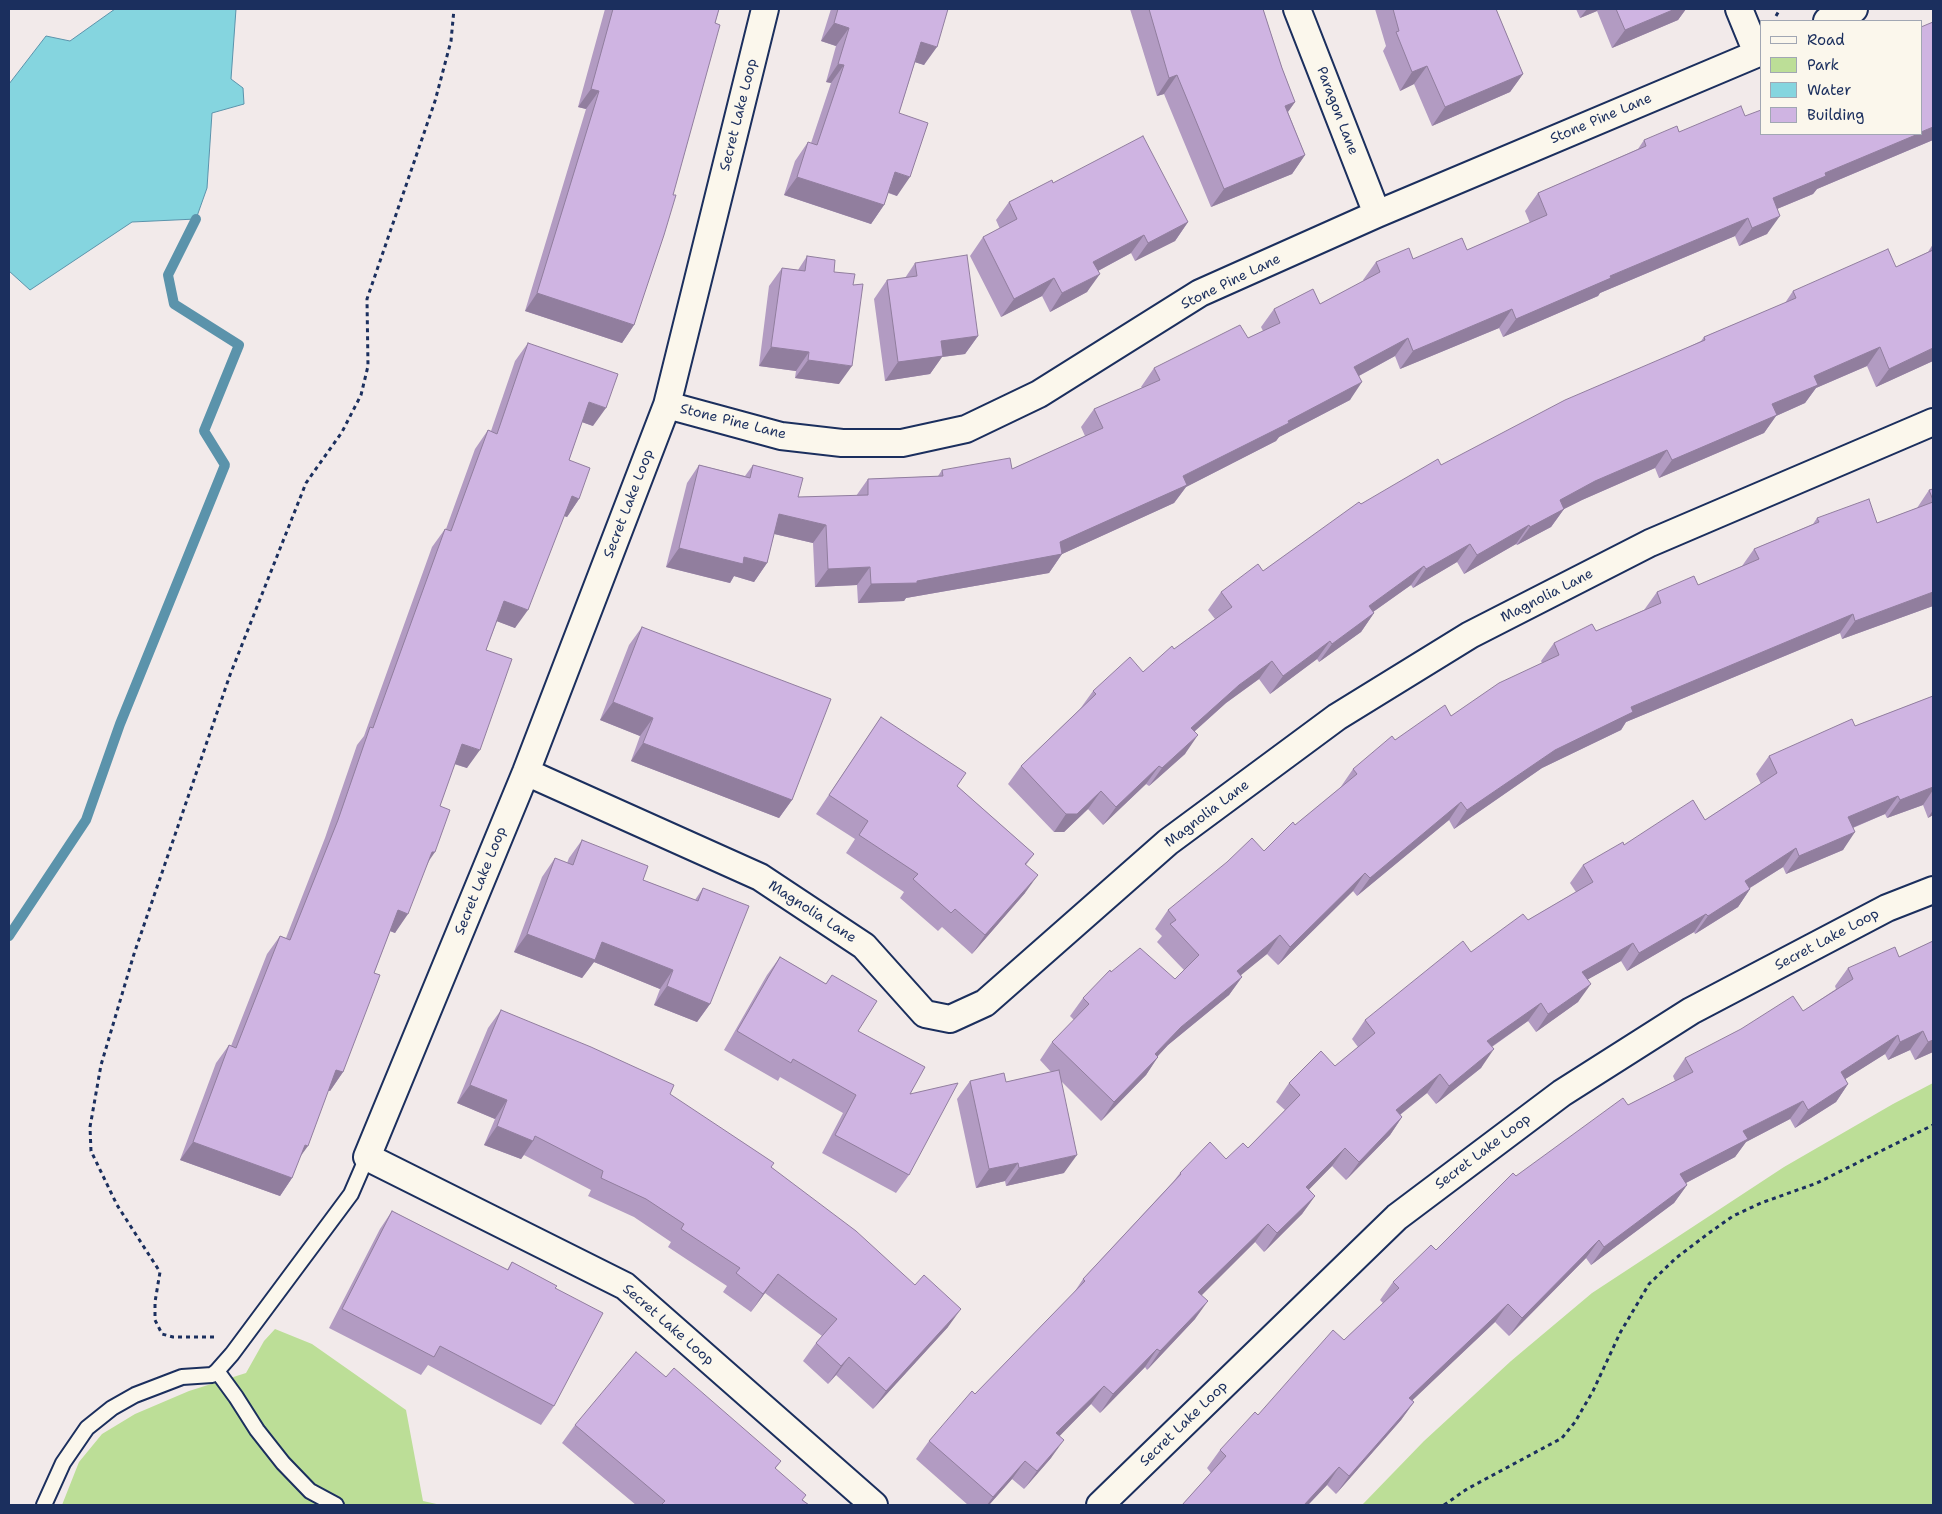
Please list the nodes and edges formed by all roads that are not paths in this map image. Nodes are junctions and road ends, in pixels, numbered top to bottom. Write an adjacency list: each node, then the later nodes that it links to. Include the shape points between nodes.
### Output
1 (765, 9): 8 (street, Secret Lake Loop)
2 (1297, 9): 7 (street, Paragon Lane)
3 (1739, 9): 6 (street)
4 (1854, 9): 5 (street)
5 (1829, 20)
6 (1759, 53): 7 (street, Stone Pine Lane)
7 (1377, 214): 8 (street, Stone Pine Lane, via 1200,293 1039,394 966,429 902,443 842,443 781,436)
8 (667, 405): 10 (street, Secret Lake Loop)
9 (1933, 422): 10 (street, Magnolia Lane, via 1650,543 1470,635 1337,717 1168,842 985,1003 950,1020 925,1014 864,946 760,877)
10 (526, 772): 12 (street, Secret Lake Loop)
11 (1933, 890): 17 (street, Secret Lake Loop, via 1887,908 1691,1011 1562,1093 1398,1216)
12 (367, 1157): 13 (lane, via 351,1194); 16 (street, Secret Lake Loop, via 625,1286)
13 (217, 1370): 14 (lane, via 212,1375 182,1377 134,1395 112,1408 87,1428 63,1463); 15 (lane, via 283,1463 310,1491)
14 (44, 1505)
15 (336, 1505)
16 (874, 1505)
17 (1100, 1505)

